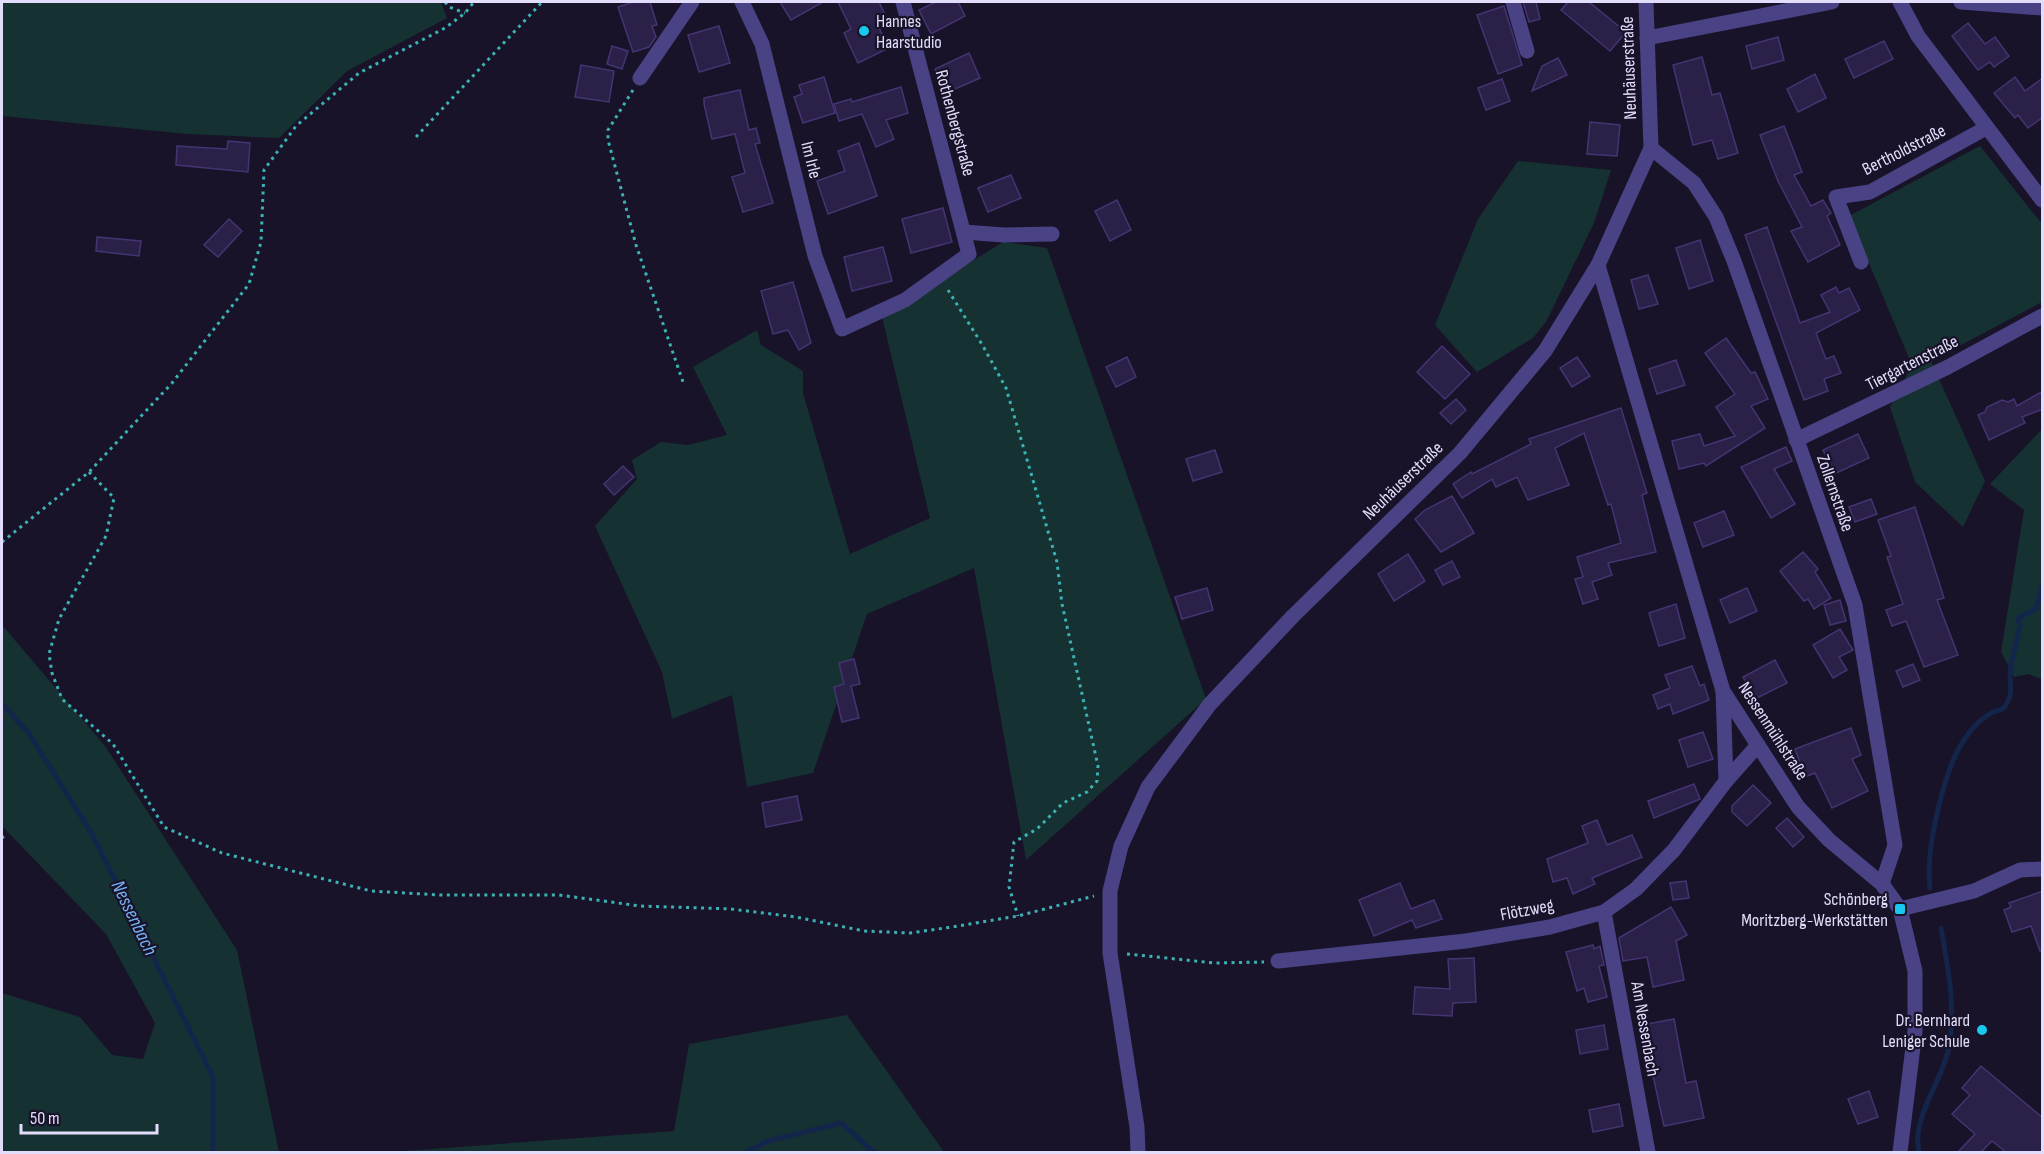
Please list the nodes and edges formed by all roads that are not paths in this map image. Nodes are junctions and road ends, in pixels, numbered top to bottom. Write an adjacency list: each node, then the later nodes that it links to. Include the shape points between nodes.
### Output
1 (692, 2): 12 (street)
2 (742, 2): 20 (street, Im Irle, via 762,44 815,256 842,329 905,300)
3 (903, 2): 16 (street, Rothenbergstraße)
4 (1514, 2): 11 (street)
5 (1646, 2): 10 (street, Neuhäuserstraße)
6 (1832, 2): 10 (street)
7 (1900, 2): 13 (street, via 1918,36)
8 (1961, 2): 9 (street)
9 (2043, 8)
10 (1647, 38): 14 (street, Neuhäuserstraße)
11 (1527, 51)
12 (640, 78)
13 (1986, 128): 15 (street); 18 (street, Bertholdstraße, via 1870,192 1836,197)
14 (1651, 148): 19 (street, Neuhäuserstraße); 22 (street, Zollernstraße, via 1694,183 1716,217)
15 (2043, 200)
16 (964, 232): 17 (street); 20 (street, Rothenbergstraße, via 969,254)
17 (1052, 234)
18 (1861, 262)
19 (1598, 265): 23 (street, Nessenmühlstraße); 31 (street, Neuhäuserstraße, via 1545,351 1460,453 1293,616 1210,704 1148,786 1121,846 1110,891 1110,953)
20 (938, 276)
21 (2043, 316): 22 (street, Tiergartenstraße)
22 (1796, 440): 27 (street, Zollernstraße, via 1855,605 1863,641 1895,845)
23 (1723, 691): 24 (street, Nessenmühlstraße); 25 (street)
24 (1758, 745): 25 (street, Flötzweg); 27 (street, Nessenmühlstraße, via 1798,807 1829,840)
25 (1726, 781): 29 (street, Flötzweg, via 1674,850 1636,889)
26 (2043, 869): 28 (street, via 2020,870 1961,894)
27 (1882, 884): 28 (street, Nessenmühlstraße)
28 (1900, 909): 33 (street, Nessenmühlstraße, via 1915,971 1915,1031)
29 (1604, 912): 30 (street, Flötzweg, via 1550,927 1466,941); 32 (street, Am Nessenbach)
30 (1278, 961)
31 (1138, 1152)
32 (1648, 1152)
33 (1900, 1152)

